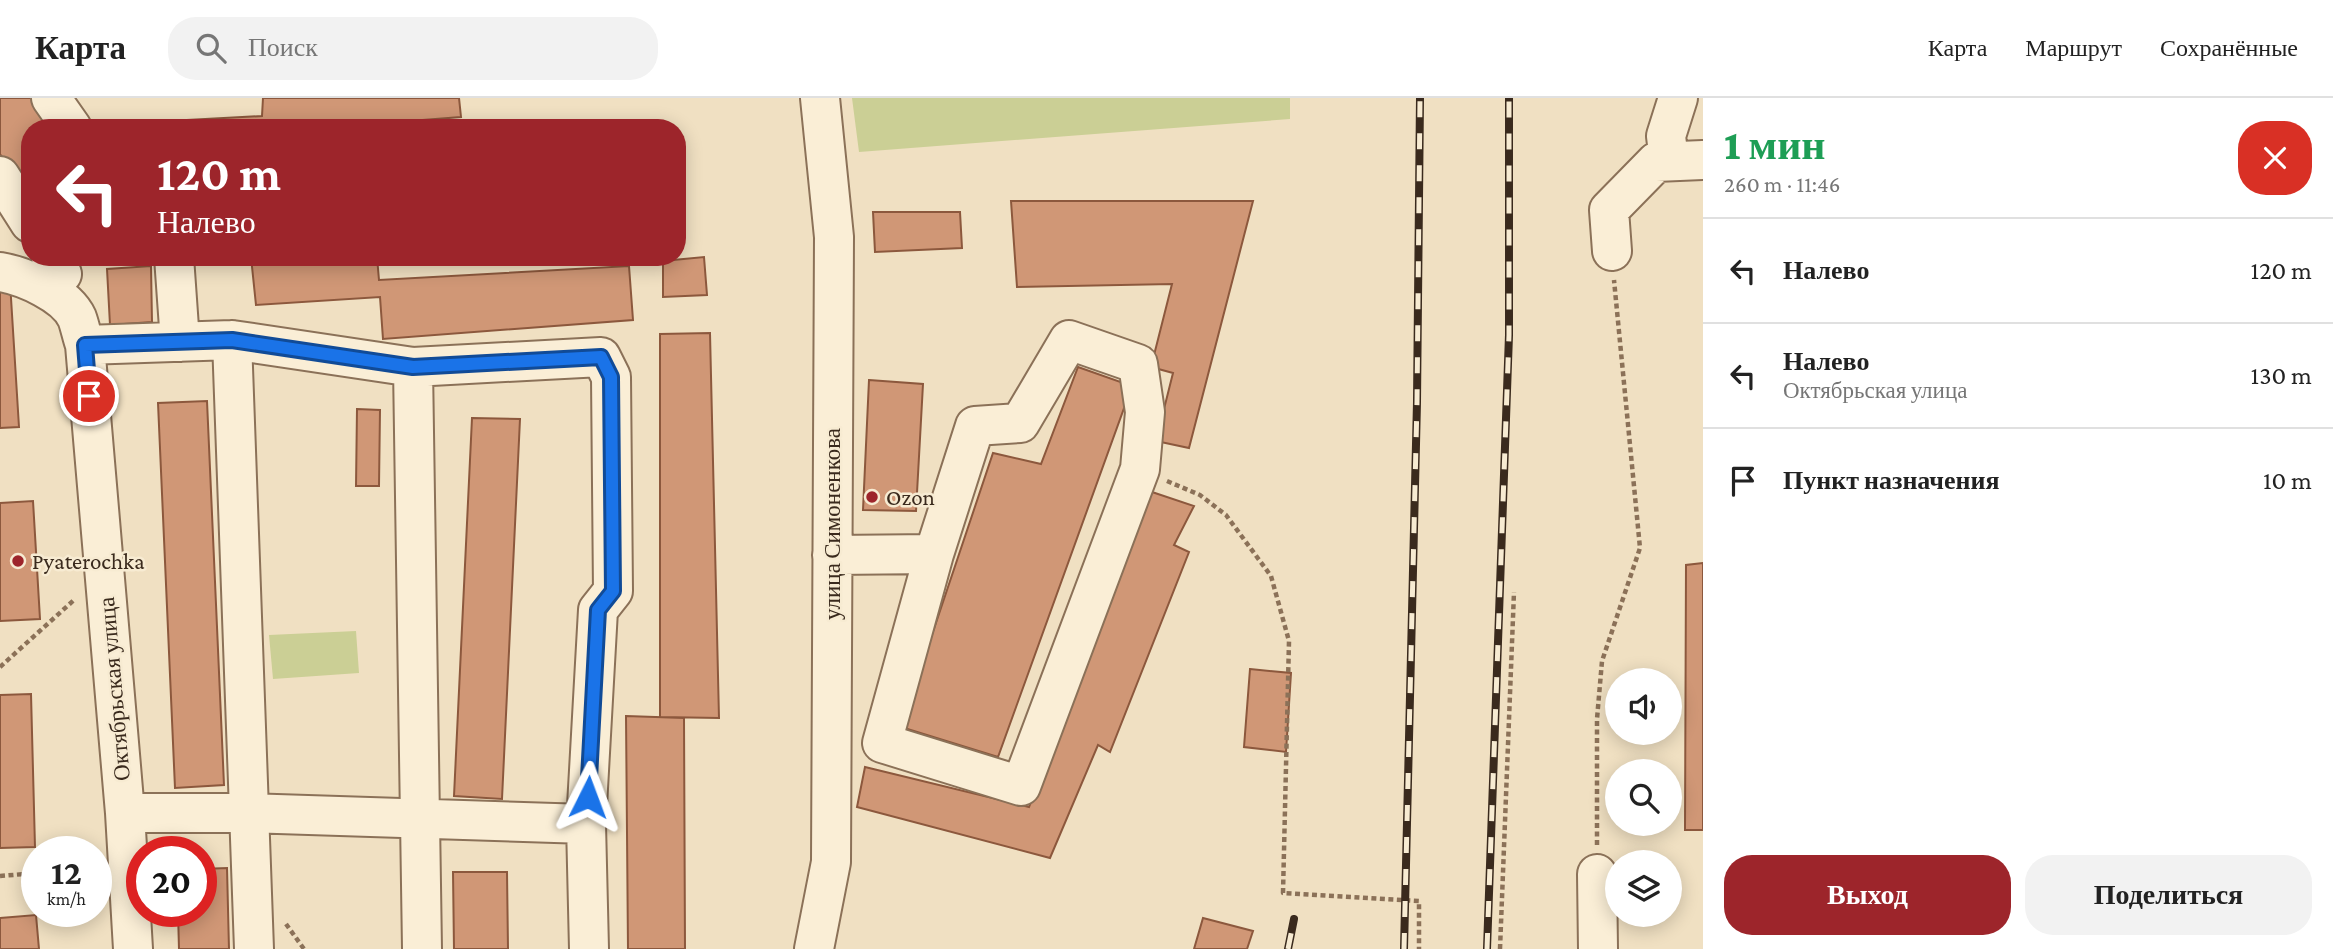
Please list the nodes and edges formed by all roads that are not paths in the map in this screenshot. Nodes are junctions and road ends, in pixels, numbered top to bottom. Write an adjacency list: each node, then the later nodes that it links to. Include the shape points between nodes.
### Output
1 (51, 98): 4 (street)
2 (820, 98): 16 (street, улица Симоненкова, via 834,237)
3 (1678, 98): 5 (street, via 1666,136)
4 (66, 119)
5 (1686, 161): 8 (street, via 1657,162 1609,210)
6 (0, 176): 7 (street)
7 (21, 209)
8 (1612, 261)
9 (175, 266): 12 (street)
10 (0, 272): 13 (street, Октябрьская улица, via 47,290 76,315)
11 (232, 340): 12 (street); 14 (street); 18 (street)
12 (180, 342): 13 (street)
13 (85, 345): 17 (street, Октябрьская улица)
14 (413, 367): 19 (street); 20 (street, via 601,357 611,377 613,591 598,610)
15 (934, 554): 15 (street, via 975,426 1020,423 1069,340 1138,364 1145,412 1140,469 1021,786 883,743); 16 (street)
16 (832, 555): 26 (street, улица Симоненкова, via 831,862)
17 (125, 813): 18 (street); 22 (street, Октябрьская улица)
18 (249, 813): 19 (street); 23 (street)
19 (421, 818): 20 (street); 24 (street)
20 (586, 824): 25 (street)
21 (1597, 874): 27 (street)
22 (133, 949)
23 (254, 949)
24 (422, 949)
25 (589, 949)
26 (814, 949)
27 (1598, 949)

